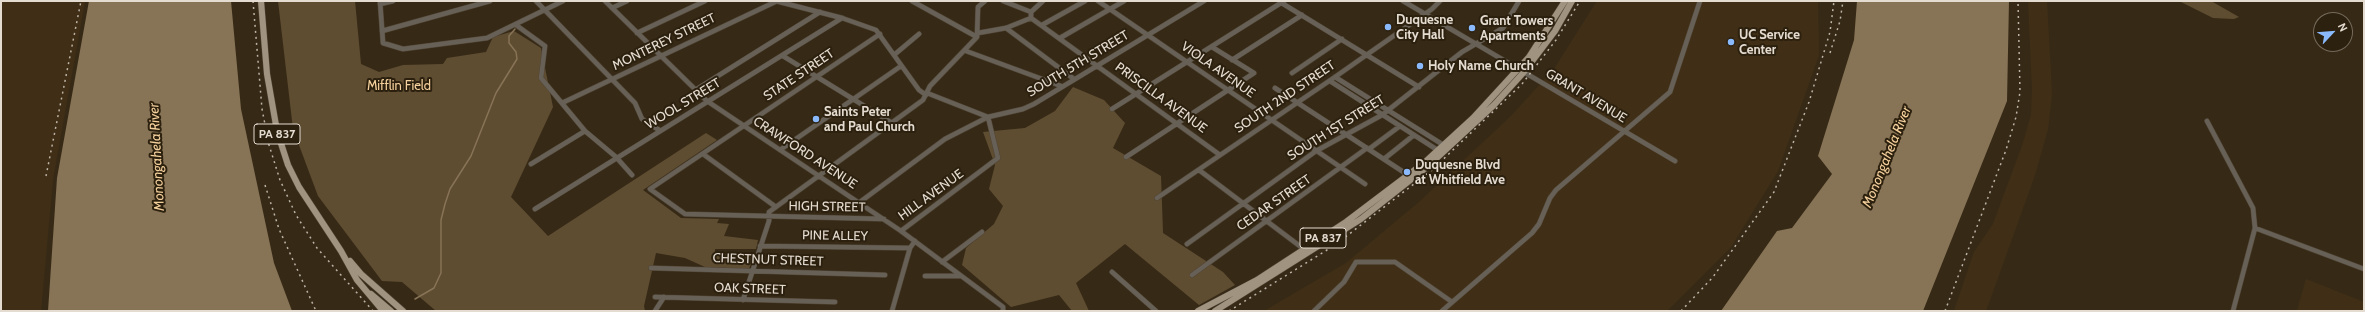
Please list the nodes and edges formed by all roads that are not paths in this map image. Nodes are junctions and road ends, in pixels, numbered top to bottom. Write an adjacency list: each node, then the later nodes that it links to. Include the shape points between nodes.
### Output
1 (261, 1): 125 (main road, PA 837, via 267,74 281,148 299,187)
2 (393, 1): 25 (street)
3 (490, 1): 38 (street)
4 (536, 1): 28 (street)
5 (563, 1): 28 (street)
6 (604, 1): 26 (street, CRAWFORD AVENUE)
7 (627, 1): 26 (street)
8 (705, 1): 39 (street)
9 (776, 1): 29 (street); 51 (street, MONTEREY STREET)
10 (912, 1): 42 (street)
11 (985, 1): 42 (street, via 978,7)
12 (1003, 1): 30 (street)
13 (1043, 1): 30 (street)
14 (1085, 1): 36 (street)
15 (1098, 1): 27 (street, VIOLA AVENUE)
16 (1124, 1): 27 (street)
17 (1204, 1): 43 (street, SOUTH 5TH STREET)
18 (1403, 1): 31 (street, GRANT AVENUE)
19 (1440, 1): 31 (street, SOUTH 2ND STREET)
20 (1519, 1): 46 (street, SOUTH 1ST STREET, via 1503,28)
21 (1565, 1): 57 (main road, PA 837)
22 (1572, 1): 57 (main road, PA 837, via 1555,30)
23 (1700, 1): 87 (street, via 1671,91)
24 (1282, 2): 32 (street); 47 (street)
25 (380, 3): 38 (street)
26 (612, 8): 39 (street, CRAWFORD AVENUE)
27 (1110, 9): 43 (street, VIOLA AVENUE); 44 (street)
28 (544, 10): 35 (street); 62 (street)
29 (820, 12): 33 (street); 67 (street)
30 (1031, 12): 34 (street)
31 (1425, 14): 46 (street, GRANT AVENUE); 50 (street, SOUTH 2ND STREET)
32 (1302, 15): 45 (street); 53 (street)
33 (842, 18): 40 (street, via 876,30); 52 (street, WOOL STREET)
34 (1031, 18): 36 (street, PRISCILLA AVENUE); 37 (street)
35 (516, 25): 38 (street, via 487,38 403,49 383,43); 74 (street, via 545,46 541,78)
36 (1042, 25): 44 (street, PRISCILLA AVENUE)
37 (1006, 28): 42 (street); 61 (street)
38 (382, 31)
39 (637, 33): 51 (street, CRAWFORD AVENUE)
40 (880, 34): 49 (street); 59 (street, STATE STREET)
41 (919, 34): 49 (street)
42 (978, 35): 48 (street)
43 (1148, 35): 54 (street, VIOLA AVENUE); 55 (street, SOUTH 5TH STREET)
44 (1060, 38): 55 (street, PRISCILLA AVENUE)
45 (1342, 39): 50 (street); 58 (street)
46 (1477, 44): 57 (street, GRANT AVENUE); 65 (street, SOUTH 1ST STREET, via 1462,52)
47 (1212, 47): 53 (street); 54 (street)
48 (966, 51): 64 (street); 69 (street, via 930,86)
49 (894, 55): 56 (street)
50 (1366, 55): 60 (street, SOUTH 2ND STREET); 65 (street)
51 (661, 56): 62 (street, MONTEREY STREET); 67 (street, CRAWFORD AVENUE)
52 (783, 56): 59 (street); 72 (street, WOOL STREET)
53 (1232, 60): 68 (street, via 1254,74)
54 (1187, 61): 68 (street, VIOLA AVENUE); 70 (street)
55 (1098, 64): 61 (street, SOUTH 5TH STREET); 70 (street, PRISCILLA AVENUE)
56 (901, 66): 69 (street, via 919,90); 71 (street)
57 (1521, 70): 87 (street, GRANT AVENUE); 90 (main road, PA 837, via 1494,105)
58 (1292, 73)
59 (817, 76): 71 (street); 83 (street, STATE STREET)
60 (1335, 77): 63 (street, SOUTH 2ND STREET); 76 (street)
61 (1074, 79): 64 (street, SOUTH 5TH STREET)
62 (613, 80): 74 (street, MONTEREY STREET); 85 (street, via 635,103 642,119)
63 (1330, 81): 73 (street, SOUTH 2ND STREET); 77 (street)
64 (1061, 86): 78 (street, SOUTH 5TH STREET, via 1023,109)
65 (1419, 87): 76 (street, SOUTH 1ST STREET)
66 (1275, 88): 73 (street)
67 (697, 89): 72 (street, CRAWFORD AVENUE)
68 (1228, 90): 79 (street, VIOLA AVENUE); 82 (street)
69 (926, 94): 78 (street); 81 (street, via 923,100)
70 (1136, 94): 75 (street); 82 (street, PRISCILLA AVENUE)
71 (854, 100): 81 (street); 92 (street)
72 (707, 101): 83 (street, CRAWFORD AVENUE); 85 (street, WOOL STREET)
73 (1297, 102): 79 (street, SOUTH 2ND STREET); 88 (street)
74 (562, 103): 86 (street)
75 (1112, 109)
76 (1387, 110): 77 (street, SOUTH 1ST STREET); 90 (street)
77 (1382, 115): 84 (street); 88 (street, SOUTH 1ST STREET)
78 (988, 117): 110 (street, SOUTH 5TH STREET, via 945,139); 118 (street, HILL AVENUE, via 998,158)
79 (1270, 120): 93 (street, VIOLA AVENUE); 96 (street, SOUTH 2ND STREET)
80 (2207, 121): 117 (street, via 2253,208)
81 (892, 123): 105 (street)
82 (1178, 124): 96 (street, PRISCILLA AVENUE); 98 (street)
83 (744, 126): 92 (street, CRAWFORD AVENUE); 95 (street, STATE STREET)
84 (1400, 126): 89 (street); 91 (street, CEDAR STREET)
85 (659, 130): 97 (street, WOOL STREET)
86 (585, 131): 97 (street); 101 (street)
87 (1624, 132): 100 (street, GRANT AVENUE); 140 (street, via 1556,190 1532,233)
88 (1346, 135): 91 (street); 93 (street, SOUTH 1ST STREET)
89 (1414, 135): 94 (street); 99 (street)
90 (1446, 147): 94 (main road, PA 837)
91 (1368, 149): 99 (street); 102 (street, CEDAR STREET)
92 (780, 150): 105 (street, CRAWFORD AVENUE)
93 (1316, 151): 102 (street, VIOLA AVENUE); 111 (street, SOUTH 1ST STREET)
94 (1440, 152): 106 (main road, PA 837); 149 (main road, PA 837, via 1361,219 1297,262)
95 (702, 154): 108 (street, STATE STREET); 112 (street)
96 (1220, 155): 103 (street, SOUTH 2ND STREET)
97 (616, 157): 104 (street); 113 (street, WOOL STREET)
98 (1126, 157)
99 (1384, 159): 106 (street)
100 (1675, 161)
101 (531, 164)
102 (1341, 168): 107 (street, VIOLA AVENUE); 116 (street, CEDAR STREET)
103 (1199, 170): 109 (street, SOUTH 2ND STREET); 111 (street)
104 (632, 175)
105 (821, 175): 110 (street, CRAWFORD AVENUE); 112 (street)
106 (1408, 175): 124 (main road, PA 837)
107 (1365, 184)
108 (650, 189): 114 (street, HIGH STREET, via 685,214)
109 (1157, 198)
110 (860, 202): 115 (street, CRAWFORD AVENUE)
111 (1244, 203): 116 (street); 121 (street, SOUTH 1ST STREET)
112 (776, 207): 114 (street)
113 (535, 209)
114 (768, 217): 115 (street, HIGH STREET); 122 (street)
115 (884, 219): 118 (street, CRAWFORD AVENUE)
116 (1267, 222): 124 (street); 131 (street, CEDAR STREET)
117 (2255, 228): 128 (street); 152 (street)
118 (901, 231): 120 (street, CRAWFORD AVENUE)
119 (982, 232): 126 (street)
120 (915, 241): 123 (street); 126 (street, CRAWFORD AVENUE)
121 (1187, 244)
122 (760, 246): 123 (street, PINE ALLEY); 129 (street)
123 (910, 248): 145 (street)
124 (1305, 250): 148 (main road, PA 837, via 1257,280)
125 (341, 251): 135 (main road, PA 837); 143 (main road, PA 837, via 361,274)
126 (942, 262): 134 (street, CRAWFORD AVENUE)
127 (651, 268): 129 (street, CHESTNUT STREET)
128 (2364, 269)
129 (752, 271): 132 (street, CHESTNUT STREET); 138 (street)
130 (1112, 272): 147 (street)
131 (1192, 274)
132 (884, 275)
133 (925, 276): 134 (street)
134 (961, 276): 146 (street, CRAWFORD AVENUE, via 1003,307)
135 (357, 280): 141 (main road, PA 837); 142 (main road)
136 (654, 297): 137 (street, OAK STREET)
137 (664, 297): 138 (street, OAK STREET); 144 (street)
138 (743, 300): 139 (street, OAK STREET)
139 (835, 302)
140 (1452, 302): 150 (street, via 1396,262 1372,260 1356,262 1344,282); 151 (street)
141 (383, 311)
142 (391, 311)
143 (403, 311)
144 (654, 311)
145 (892, 311)
146 (1003, 311)
147 (1156, 311)
148 (1198, 311)
149 (1215, 311)
150 (1314, 311)
151 (1442, 311)
152 (2234, 311)

